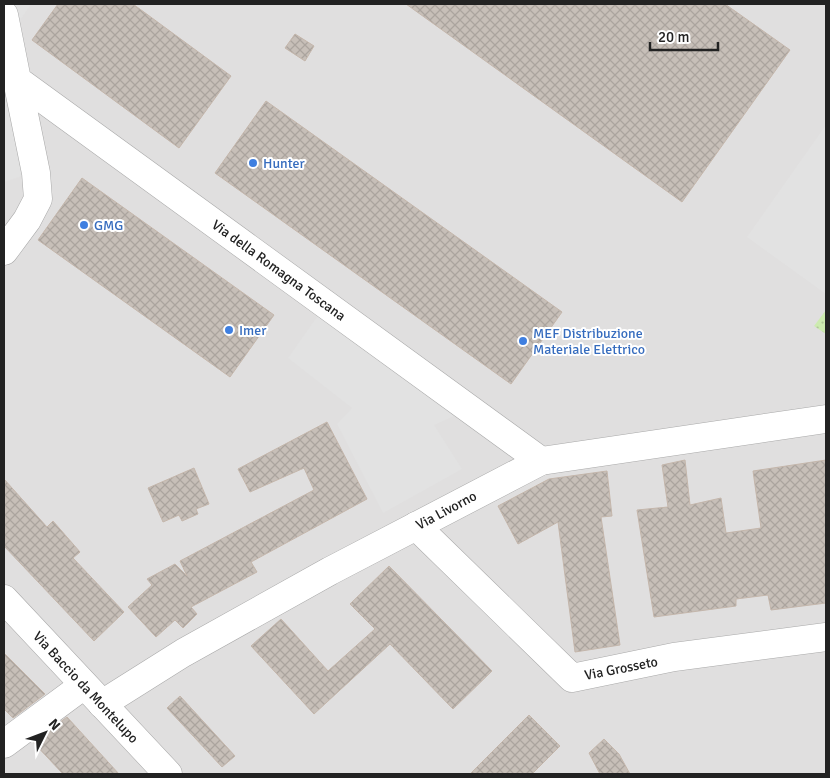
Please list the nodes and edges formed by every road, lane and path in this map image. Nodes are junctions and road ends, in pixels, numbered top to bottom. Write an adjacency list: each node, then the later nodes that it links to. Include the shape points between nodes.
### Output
1 (4, 15): 2 (street)
2 (17, 80): 3 (street, via 36,173 38,200); 5 (street, Via della Romagna Toscana)
3 (4, 251)
4 (826, 418): 5 (street, Via Livorno)
5 (540, 461): 6 (street, Via Livorno)
6 (416, 526): 8 (street, Via Grosseto, via 572,678 674,657); 10 (street, Via Livorno, via 330,570)
7 (4, 599): 9 (street, Via Baccio da Montelupo)
8 (826, 637)
9 (84, 685): 10 (street, Via Baccio da Montelupo); 11 (street)
10 (102, 704): 12 (street, Via Baccio da Montelupo)
11 (4, 744)
12 (168, 774)

